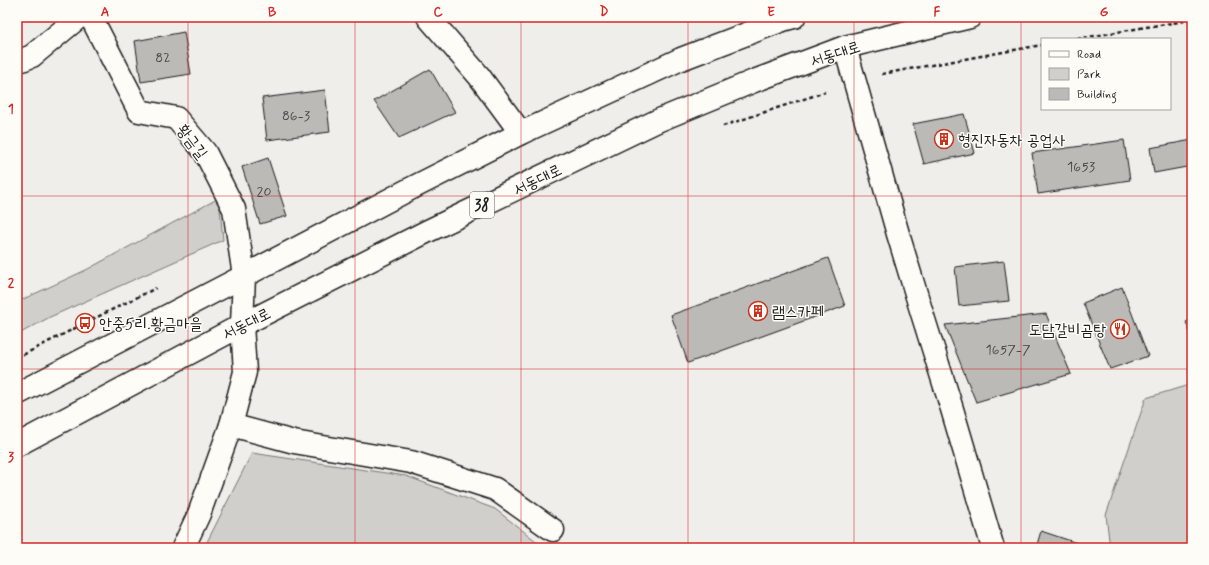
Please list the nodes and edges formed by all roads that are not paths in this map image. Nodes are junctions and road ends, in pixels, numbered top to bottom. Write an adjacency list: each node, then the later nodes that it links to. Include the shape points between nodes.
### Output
1 (79, 17): 7 (main road, via 32,56)
2 (91, 17): 9 (main road, 황금길, via 139,111 176,118 204,152 234,209)
3 (428, 17): 8 (main road, via 479,76)
4 (970, 17): 6 (main road, 서동대로 / 38)
5 (788, 18): 8 (main road, via 681,59)
6 (845, 48): 10 (main road, 서동대로 / 38, via 754,81 657,121 428,231); 16 (main road, via 902,249)
7 (17, 62)
8 (520, 133): 9 (main road)
9 (244, 276): 10 (main road); 11 (main road)
10 (242, 325): 12 (main road, via 245,372); 13 (main road, 서동대로 / 38)
11 (17, 394)
12 (231, 425): 14 (main road, via 294,442 411,462 495,489); 15 (main road, via 199,514)
13 (17, 445)
14 (553, 530)
15 (183, 548)
16 (993, 548)

